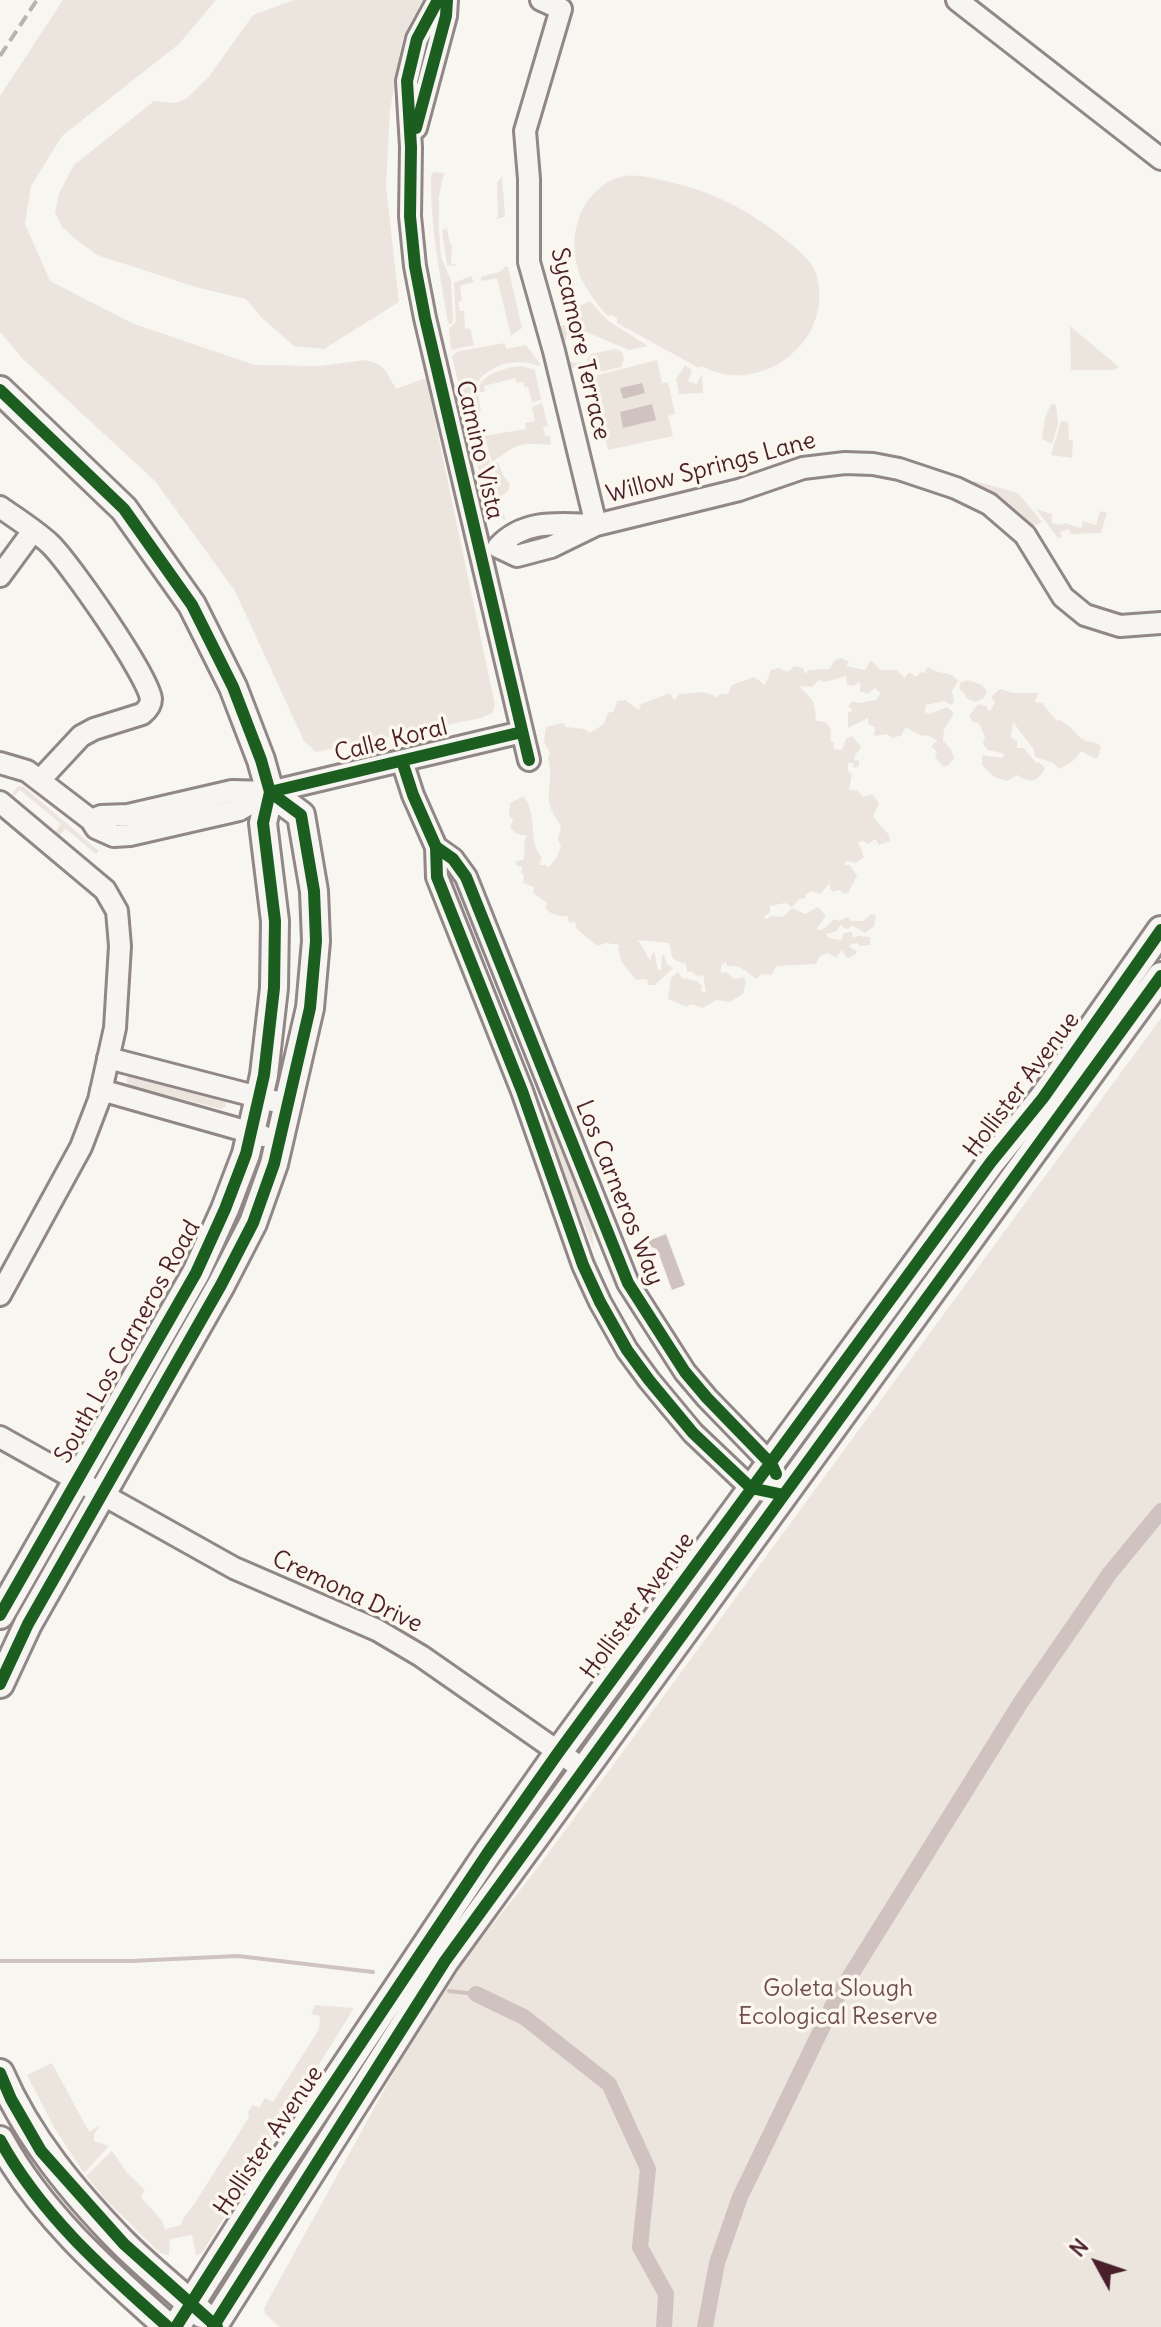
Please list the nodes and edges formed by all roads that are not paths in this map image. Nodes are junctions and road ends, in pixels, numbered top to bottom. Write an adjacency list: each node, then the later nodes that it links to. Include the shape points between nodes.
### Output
1 (438, 0): 5 (street, Camino Vista, via 407,72)
2 (447, 0): 5 (street, Camino Vista)
3 (541, 0): 9 (street, Sycamore Terrace, via 561,9 525,131 529,262)
4 (957, 0): 6 (street)
5 (411, 147): 11 (street, Camino Vista, via 410,216 425,318)
6 (1161, 159)
7 (0, 390): 19 (main road, South Los Carneros Road, via 124,509 192,605 233,687)
8 (0, 507): 10 (street)
9 (596, 525): 11 (street, Willow Springs Lane, via 544,524 510,534); 13 (street, Willow Springs Lane, via 739,490 803,468 845,463 886,467 965,491 1003,513 1025,535 1063,597 1085,615 1120,626)
10 (33, 531): 12 (street); 18 (street, via 55,550 96,604 151,697 139,716 81,736)
11 (489, 548): 14 (street, Camino Vista)
12 (0, 576)
13 (1161, 623)
14 (522, 732): 15 (street, Camino Vista); 16 (street, Calle Koral)
15 (529, 760)
16 (402, 761): 19 (street, Calle Koral); 21 (street, Los Carneros Way)
17 (0, 763): 18 (street, Calle Koral)
18 (40, 780): 19 (street, Calle Koral, via 96,828 114,836 239,810)
19 (270, 792): 28 (main road, South Los Carneros Road, via 263,823 275,921 274,988); 29 (main road, via 301,815 314,891 310,1008)
20 (0, 802): 24 (street, via 113,899 120,946)
21 (436, 847): 25 (street, Los Carneros Way, via 466,877); 27 (street, Los Carneros Way, via 437,877)
22 (1161, 930): 34 (main road, Hollister Avenue)
23 (1161, 976): 38 (main road, Hollister Avenue)
24 (108, 1058): 26 (street); 28 (street)
25 (549, 1080): 27 (street); 34 (street, Los Carneros Way, via 628,1283 685,1372)
26 (101, 1090): 30 (street); 32 (street, via 81,1147)
27 (522, 1091): 36 (street, Los Carneros Way, via 583,1265 627,1350 693,1433)
28 (260, 1097): 29 (street); 30 (main road, South Los Carneros Road)
29 (289, 1105): 31 (main road)
30 (251, 1132): 31 (street); 35 (main road, South Los Carneros Road, via 196,1273)
31 (281, 1141): 37 (main road, via 253,1223 228,1273)
32 (0, 1295)
33 (0, 1437): 35 (street, Cremona Drive)
34 (772, 1465): 36 (main road, Hollister Avenue); 38 (street, Los Carneros Way)
35 (76, 1481): 37 (street, Cremona Drive); 39 (main road, South Los Carneros Road)
36 (751, 1488): 38 (street); 41 (main road, Hollister Avenue)
37 (102, 1495): 40 (main road, via 23,1632); 41 (street, Cremona Drive, via 234,1568 377,1630)
38 (784, 1495): 42 (main road, Hollister Avenue)
39 (0, 1615)
40 (0, 1684)
41 (558, 1753): 42 (street, Cremona Drive); 45 (main road, Hollister Avenue, via 402,1978)
42 (583, 1769): 46 (main road, Hollister Avenue, via 445,1961)
43 (0, 2074): 45 (main road, via 41,2151 124,2244)
44 (0, 2140): 47 (main road, via 18,2173 78,2244)
45 (191, 2303): 46 (main road); 48 (main road, Hollister Avenue)
46 (215, 2326)
47 (168, 2327)
48 (176, 2327)

